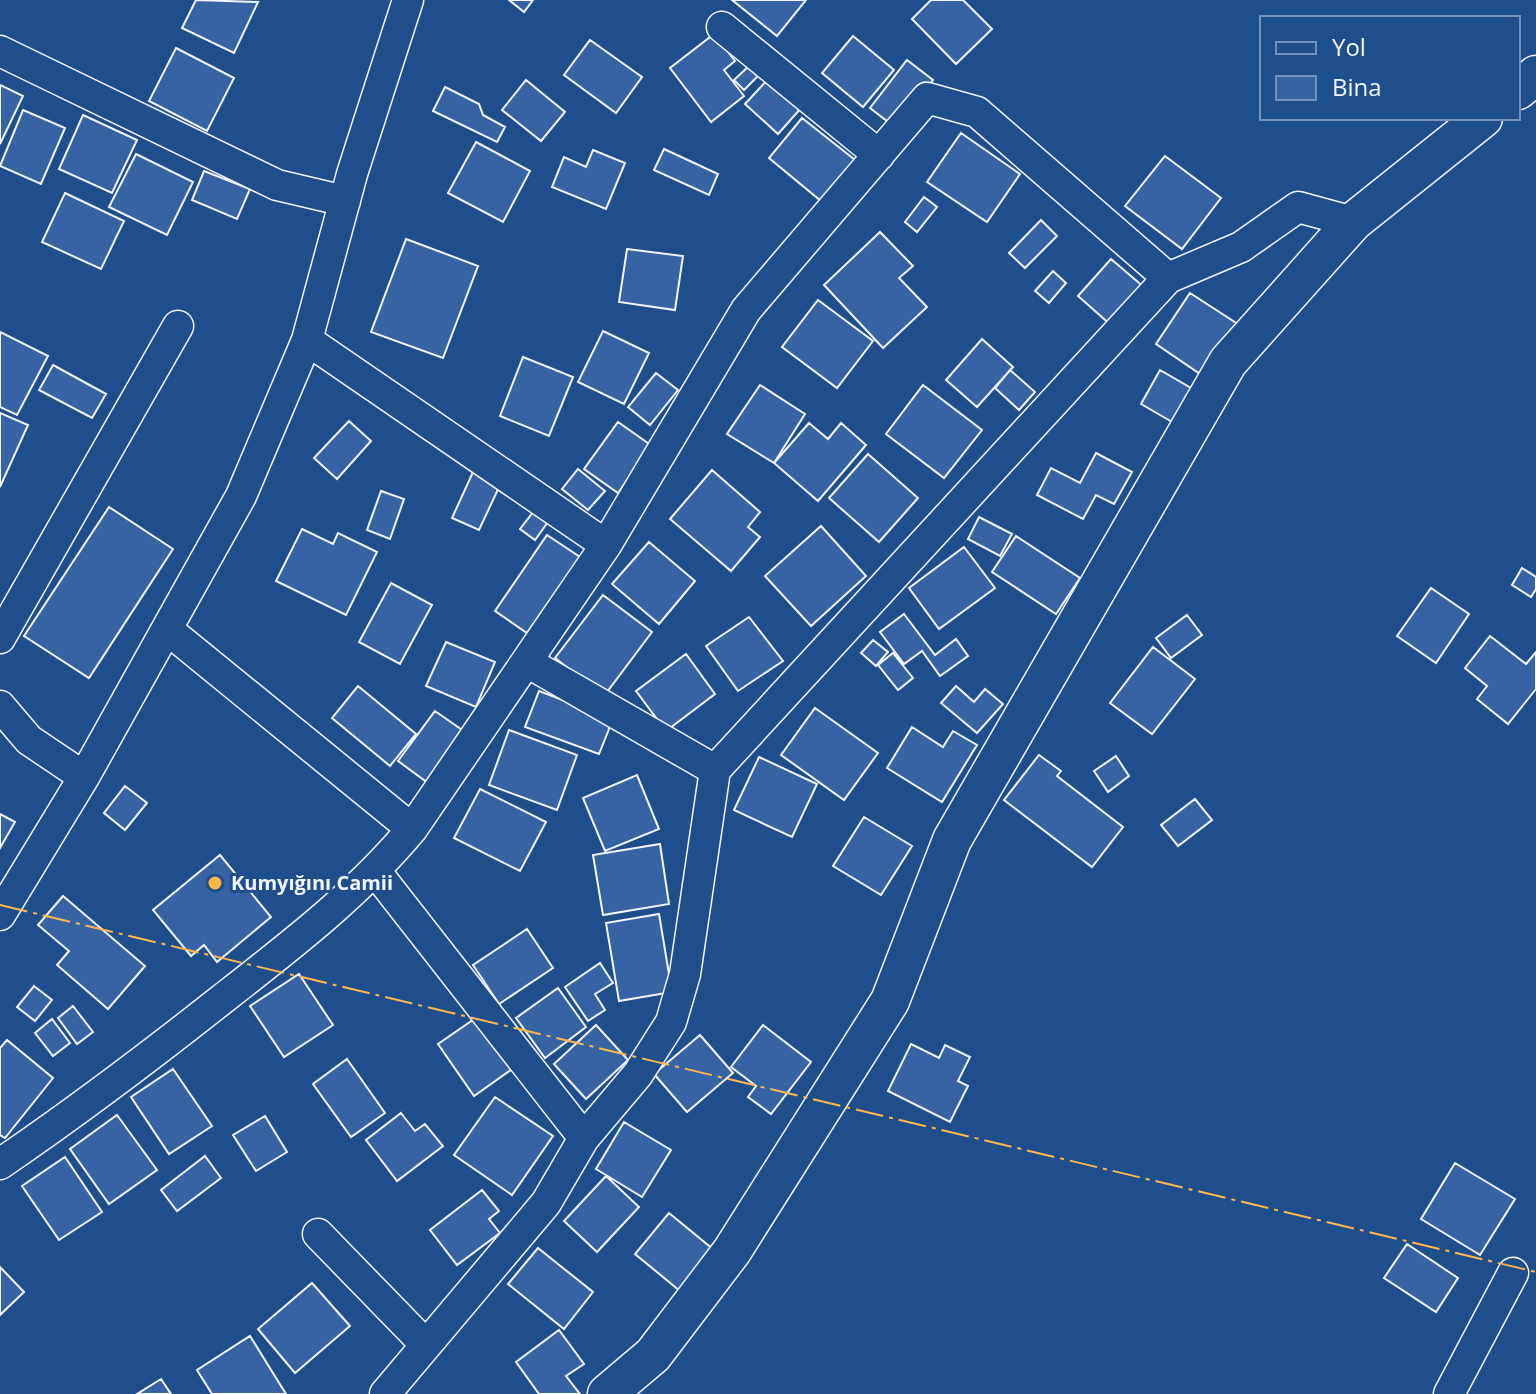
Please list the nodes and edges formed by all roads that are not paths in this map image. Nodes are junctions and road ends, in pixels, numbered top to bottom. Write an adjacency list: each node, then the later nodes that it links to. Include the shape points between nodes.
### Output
1 (408, 0): 8 (street)
2 (722, 27): 7 (street)
3 (0, 51): 8 (street, via 277,185)
4 (1536, 75): 5 (street)
5 (1520, 88)
6 (1480, 120): 9 (street)
7 (879, 155): 10 (street, via 927,98 977,112); 13 (street, via 746,310)
8 (345, 201): 12 (street)
9 (1353, 222): 10 (street, via 1298,207 1241,247); 29 (street, via 1228,362 952,840 890,1001 732,1251 653,1355)
10 (1168, 278): 18 (street)
11 (178, 326): 15 (street)
12 (307, 340): 13 (street); 14 (street, via 241,496)
13 (606, 545): 16 (street)
14 (168, 630): 19 (street); 20 (street)
15 (0, 638)
16 (527, 662): 18 (street); 20 (street)
17 (0, 706): 19 (street, via 29,740)
18 (715, 770): 23 (street, via 685,974 671,1022 638,1074)
19 (84, 777): 22 (street)
20 (412, 829): 21 (street)
21 (376, 872): 23 (street); 24 (street, via 291,946 116,1082)
22 (0, 915)
23 (584, 1138): 27 (street, via 546,1203)
24 (0, 1164)
25 (318, 1234): 27 (street)
26 (1513, 1273): 30 (street)
27 (426, 1345): 28 (street)
28 (385, 1394)
29 (607, 1394)
30 (1449, 1394)

